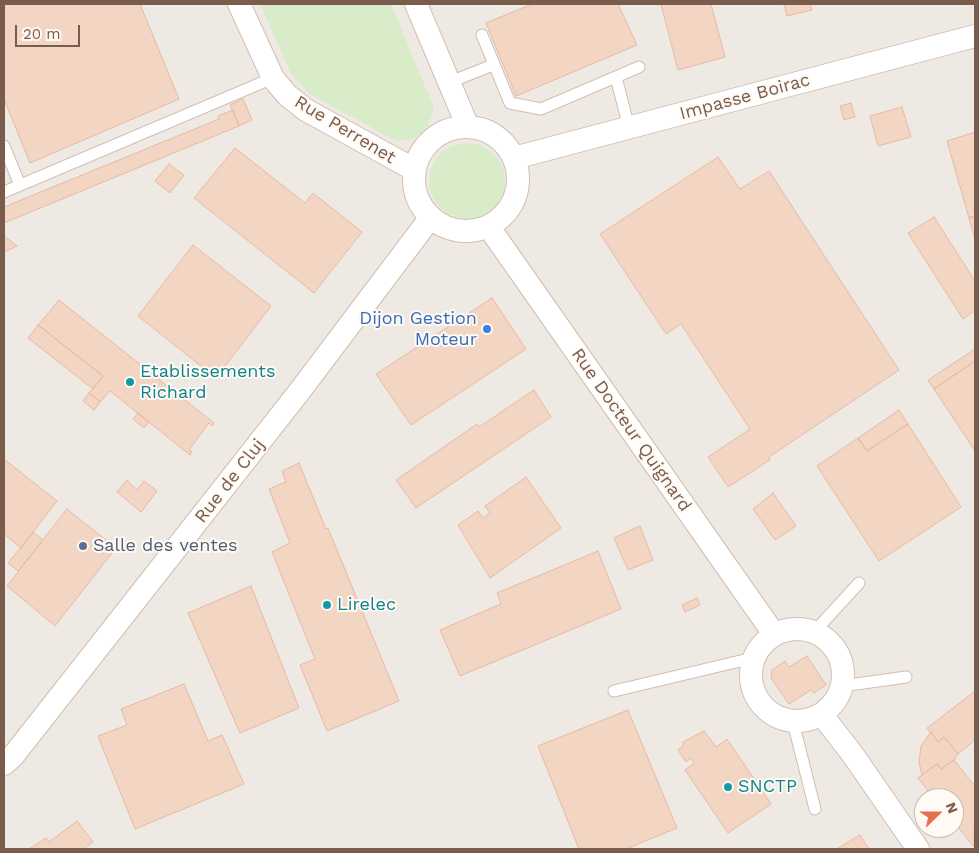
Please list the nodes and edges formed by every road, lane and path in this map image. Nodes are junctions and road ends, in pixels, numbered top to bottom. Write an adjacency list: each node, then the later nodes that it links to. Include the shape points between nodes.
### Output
1 (239, 4): 8 (street, Rue Perrenet)
2 (416, 4): 9 (street)
3 (482, 35): 5 (lane)
4 (975, 36): 11 (street, Impasse Boirac)
5 (493, 64): 7 (lane, via 510,103 541,109); 9 (lane)
6 (639, 67): 7 (lane)
7 (616, 77): 11 (lane)
8 (273, 78): 14 (street, Rue Perrenet, via 306,110); 15 (lane)
9 (450, 82): 10 (street)
10 (468, 127): 13 (street, via 496,136); 14 (street, via 453,128 439,134 419,156)
11 (629, 128): 13 (street, Impasse Boirac)
12 (4, 146): 15 (lane)
13 (514, 158): 18 (street, via 517,190 502,217)
14 (415, 170): 17 (street, via 418,199)
15 (20, 186): 16 (lane)
16 (4, 192)
17 (431, 217): 18 (street, via 454,230 471,231); 28 (street, Rue de Cluj, via 299,392)
18 (488, 226): 21 (street, Rue Docteur Quignard)
19 (859, 584): 20 (lane)
20 (814, 632): 21 (street, via 800,628); 24 (street, via 826,638 838,654 844,673)
21 (774, 634): 22 (street)
22 (753, 658): 25 (lane); 27 (street, via 750,672 757,700 766,711)
23 (906, 677): 24 (lane)
24 (842, 686): 26 (street, via 831,707)
25 (614, 691)
26 (822, 715): 27 (street); 30 (street)
27 (793, 722): 29 (lane)
28 (4, 764)
29 (815, 810)
30 (918, 849)

